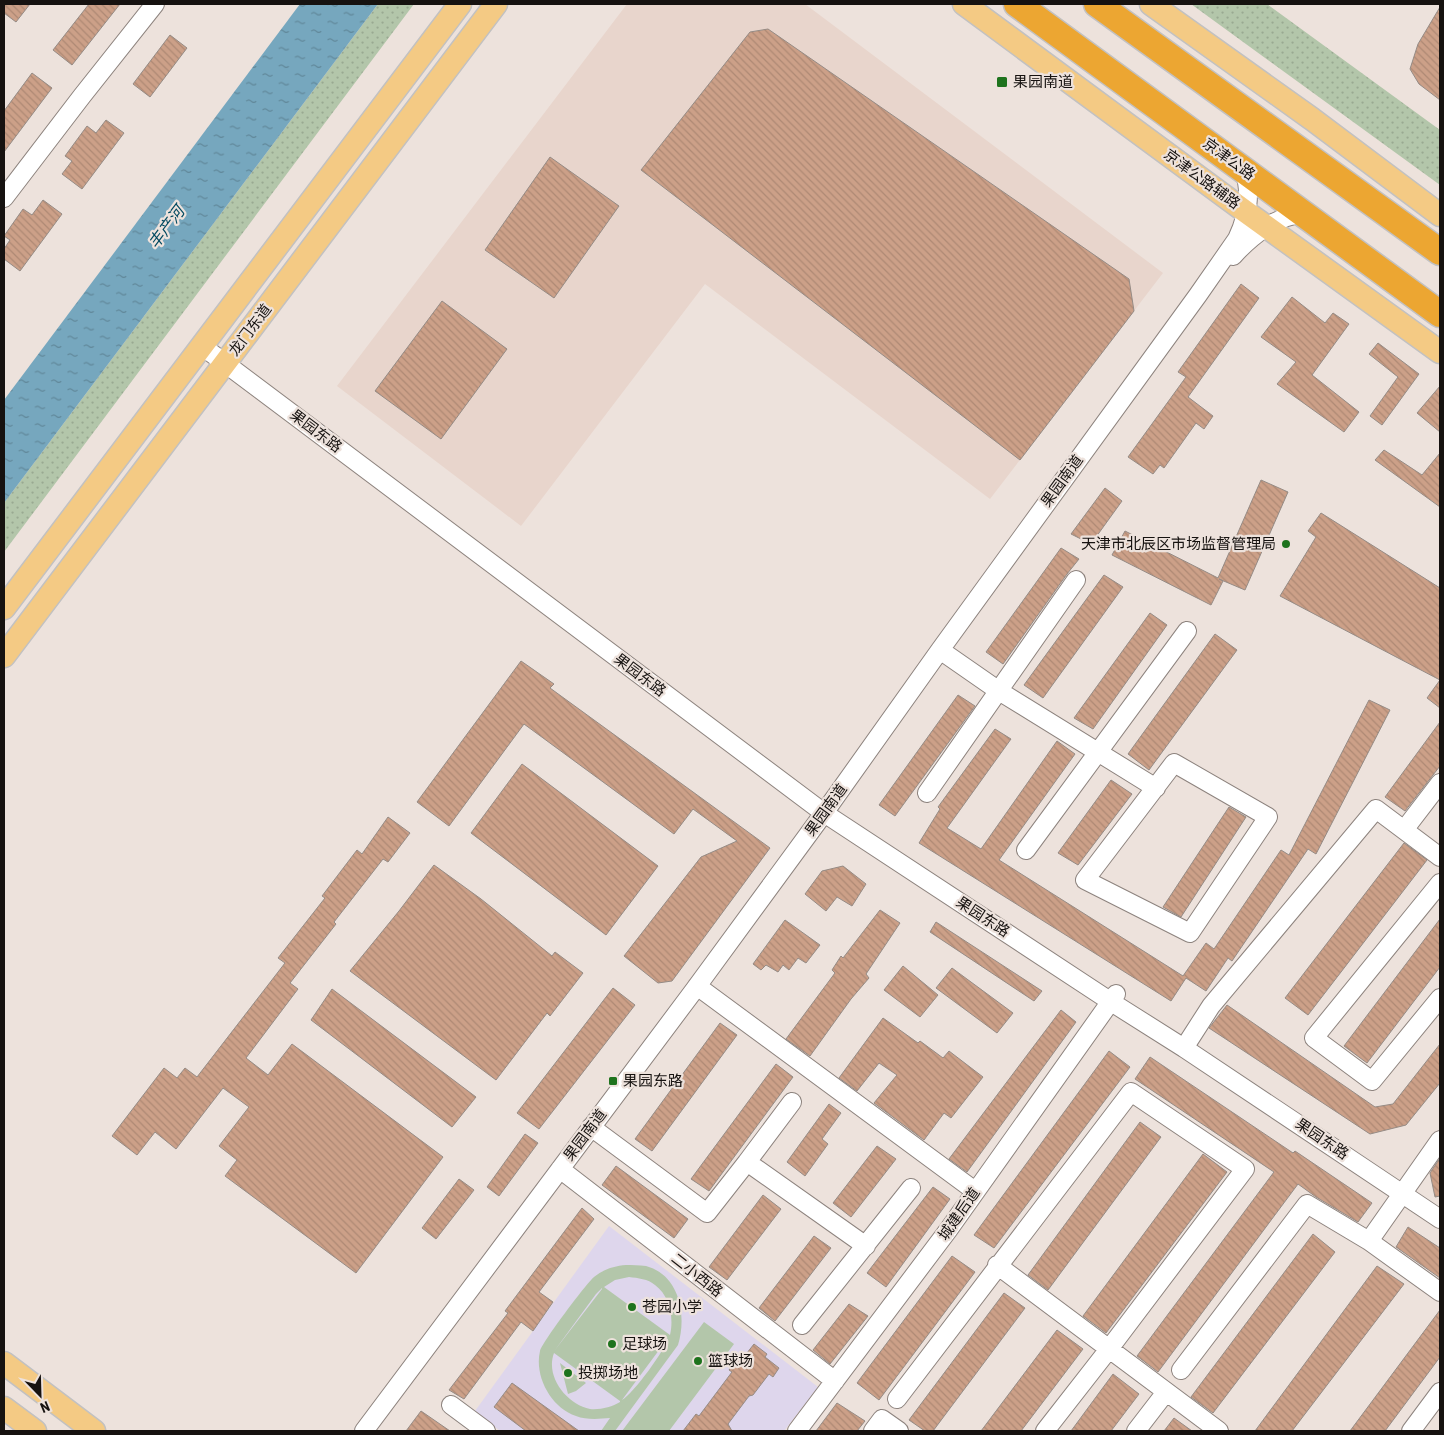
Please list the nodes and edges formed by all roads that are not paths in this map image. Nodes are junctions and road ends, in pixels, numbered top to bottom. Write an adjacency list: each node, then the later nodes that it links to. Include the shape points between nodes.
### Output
1 (156, 4): 9 (street)
2 (460, 4): 16 (main road, 龙门东道)
3 (496, 4): 18 (main road, 龙门东道)
4 (964, 4): 10 (main road, 京津公路辅路)
5 (1017, 4): 8 (highway, 京津公路)
6 (1097, 4): 14 (highway)
7 (1151, 4): 12 (main road)
8 (1244, 171): 10 (street, 果园南道, via 1249,190); 11 (highway, 京津公路)
9 (4, 198)
10 (1246, 212): 13 (main road, 京津公路辅路); 22 (street, 果园南道, via 1236,239 1203,287)
11 (1304, 214): 13 (street, 果园南道, via 1284,218); 15 (highway, 京津公路)
12 (1440, 215)
13 (1267, 227): 17 (main road, 京津公路辅路); 22 (street, 果园南道, via 1233,256)
14 (1440, 252)
15 (1440, 314)
16 (204, 343): 18 (street, 果园东路); 20 (main road, 龙门东道)
17 (1440, 352)
18 (228, 360): 23 (main road, 龙门东道); 29 (street, 果园东路)
19 (1076, 580): 24 (street)
20 (4, 608)
21 (1187, 631): 25 (street)
22 (943, 652): 24 (street); 29 (street, 果园南道)
23 (4, 656)
24 (999, 691): 25 (street); 28 (street)
25 (1099, 752): 27 (street); 31 (street)
26 (1440, 783): 30 (street)
27 (1156, 788): 27 (street, via 1084,880 1190,933 1268,817 1174,763)
28 (927, 793)
29 (829, 811): 34 (street, 果园南道); 35 (street, 果园东路)
30 (1404, 830): 32 (street); 37 (street, via 1376,809 1212,1006)
31 (1026, 850)
32 (1440, 857)
33 (1440, 883): 36 (street, via 1314,1038 1372,1081)
34 (699, 988): 39 (street, 果园南道); 45 (street)
35 (1114, 998): 37 (street, 果园东路); 45 (street, 城建后道)
36 (1440, 998)
37 (1186, 1045): 44 (street, 果园东路)
38 (792, 1102): 41 (street)
39 (594, 1130): 41 (street, via 707,1213); 42 (street, 果园南道)
40 (1440, 1140): 44 (street)
41 (747, 1162): 49 (street)
42 (563, 1171): 56 (street, 二小西路); 64 (street, 果园南道); 65 (street, 果园南道)
43 (911, 1188): 49 (street)
44 (1405, 1189): 46 (street, 果园东路); 47 (street, 果园东路); 48 (street)
45 (976, 1191): 56 (street, 城建后道)
46 (1440, 1206)
47 (1440, 1219)
48 (1369, 1241): 51 (street); 55 (street, via 1307,1204)
49 (866, 1246): 52 (street)
50 (997, 1265): 53 (street); 53 (street, via 1130,1092 1244,1169); 59 (street)
51 (1440, 1292)
52 (802, 1325)
53 (1109, 1349): 57 (street); 70 (street)
54 (4, 1363): 63 (main road)
55 (1181, 1370)
56 (835, 1381): 67 (street, 城建后道)
57 (1166, 1392): 71 (street); 72 (street)
58 (1440, 1392): 73 (street)
59 (897, 1399)
60 (451, 1405): 66 (street)
61 (4, 1408): 62 (main road)
62 (34, 1431)
63 (94, 1431)
64 (364, 1431)
65 (375, 1431)
66 (486, 1431)
67 (797, 1431)
68 (873, 1431): 69 (street, via 882,1418)
69 (898, 1431)
70 (1045, 1431)
71 (1136, 1431)
72 (1219, 1431)
73 (1411, 1431)

